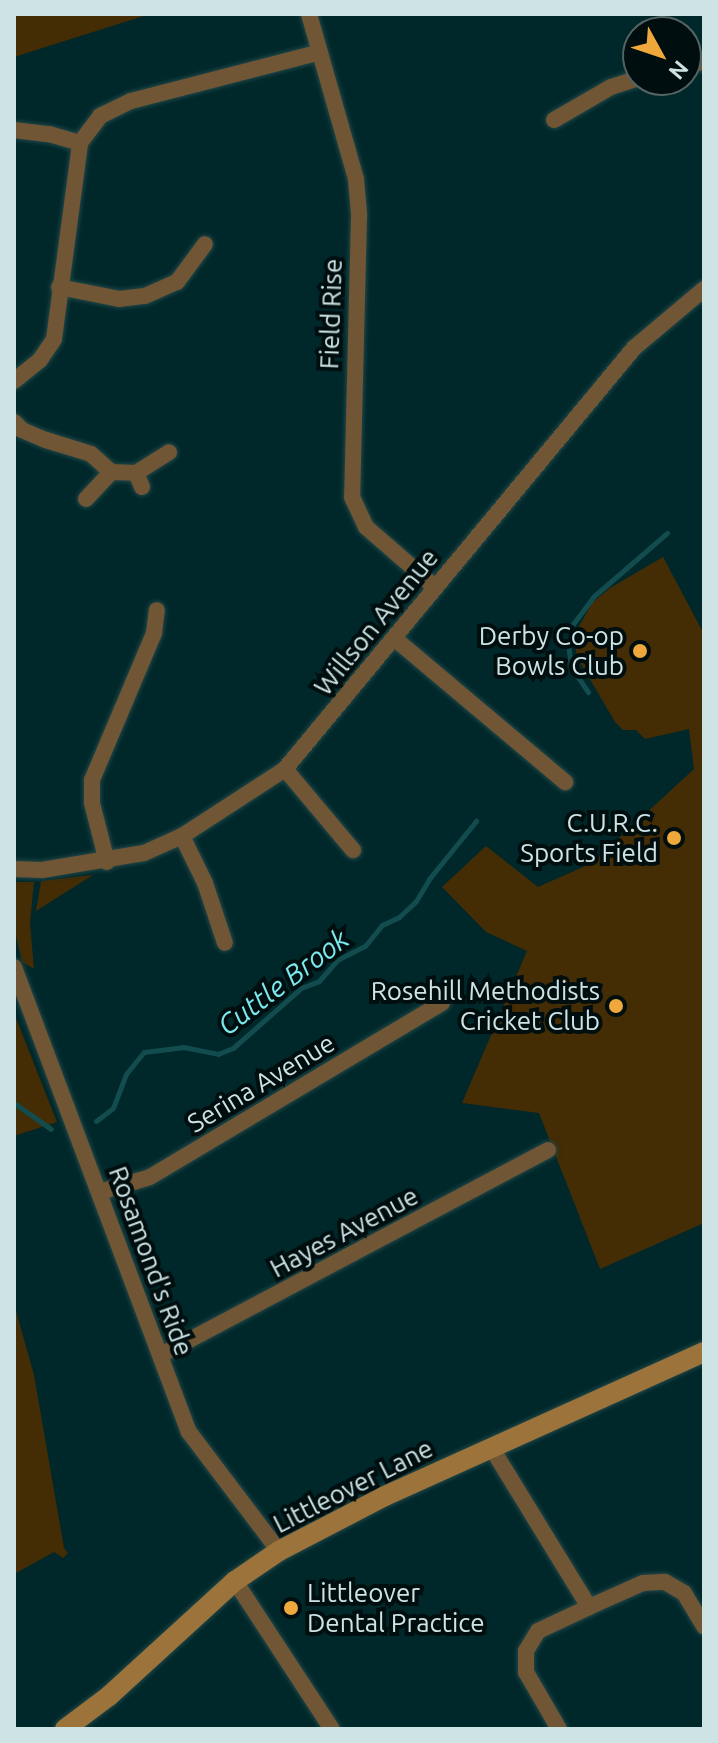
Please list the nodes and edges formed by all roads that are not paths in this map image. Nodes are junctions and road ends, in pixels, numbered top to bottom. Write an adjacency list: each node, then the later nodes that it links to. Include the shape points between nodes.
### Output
1 (309, 14): 2 (street, Field Rise)
2 (320, 52): 6 (street, via 131,101 100,116); 15 (street, Field Rise, via 356,179 359,216 352,497 366,527)
3 (622, 83): 4 (street)
4 (554, 120)
5 (14, 130): 6 (street)
6 (80, 143): 8 (street)
7 (205, 244): 8 (street, via 183,286 119,299)
8 (59, 287): 10 (street, via 54,339 40,360)
9 (704, 289): 15 (street, Willson Avenue, via 634,348)
10 (14, 381)
11 (14, 422): 13 (street, via 46,440 91,454)
12 (169, 452): 13 (street, via 139,480)
13 (111, 472): 14 (street)
14 (86, 499)
15 (435, 587): 17 (street, Willson Avenue)
16 (157, 610): 22 (street, via 154,633 92,780 92,803)
17 (394, 638): 18 (street, Willson Avenue); 19 (street)
18 (285, 769): 20 (street, Willson Avenue); 21 (street)
19 (565, 782)
20 (182, 836): 22 (street, Willson Avenue); 24 (street)
21 (353, 850)
22 (107, 862): 23 (street, Willson Avenue)
23 (14, 869)
24 (225, 943)
25 (14, 967): 28 (street, Rosamond's Ride)
26 (442, 1003): 28 (street, Serina Avenue, via 150,1177)
27 (548, 1150): 30 (street, Hayes Avenue)
28 (100, 1192): 30 (street, Rosamond's Ride)
29 (704, 1352): 31 (street, Littleover Lane)
30 (161, 1355): 32 (street, Rosamond's Ride, via 189,1432)
31 (491, 1447): 32 (street, Littleover Lane); 34 (street)
32 (279, 1551): 33 (street, Littleover Lane)
33 (235, 1581): 36 (street, Littleover Lane, via 109,1696); 37 (street)
34 (589, 1607): 35 (street, via 643,1583 665,1582 684,1593); 38 (street, via 538,1631 526,1651 526,1672)
35 (704, 1626)
36 (65, 1729)
37 (332, 1729)
38 (559, 1729)

